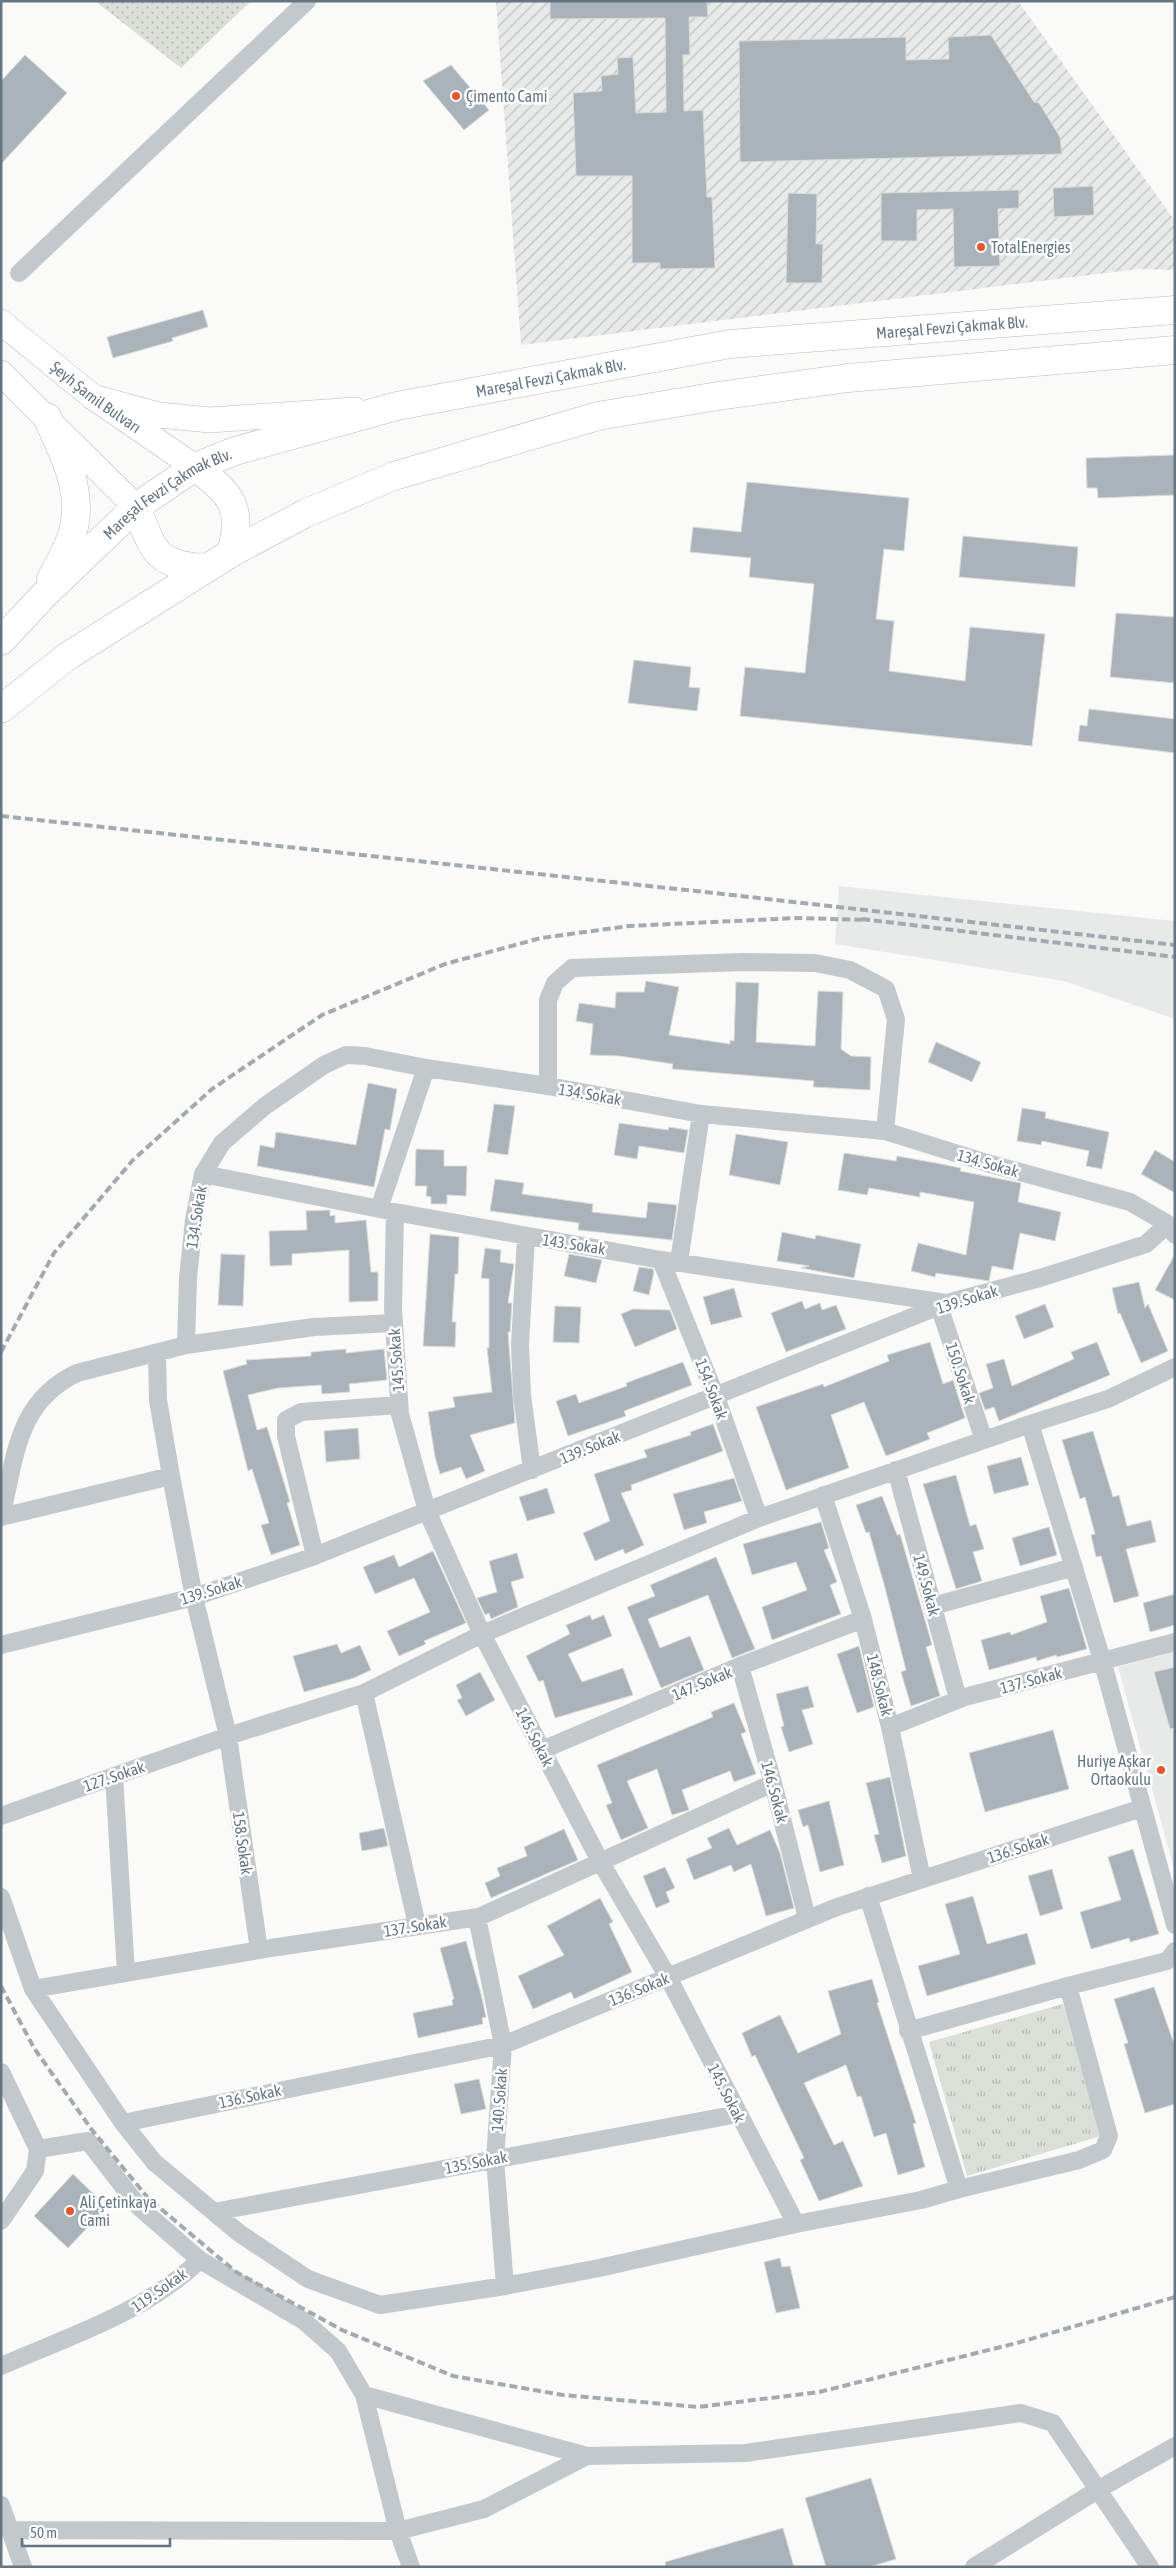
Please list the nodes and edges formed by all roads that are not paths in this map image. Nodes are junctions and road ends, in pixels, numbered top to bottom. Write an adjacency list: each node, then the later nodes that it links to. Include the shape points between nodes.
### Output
1 (307, 1): 2 (street)
2 (19, 272)
3 (1175, 310): 8 (main road, Mareşal Fevzi Çakmak Blv., via 730,344)
4 (1, 322): 7 (main road, Şeyh Şamil Bulvarı)
5 (1175, 350): 12 (main road, via 848,378 598,416 394,476 306,513)
6 (1, 373): 9 (main road)
7 (94, 397): 8 (main road, via 159,415 210,420); 10 (main road, Şeyh Şamil Bulvarı)
8 (397, 406): 10 (main road, Mareşal Fevzi Çakmak Blv., via 235,451)
9 (47, 416): 11 (main road); 14 (main road, via 71,472 77,497 70,541)
10 (195, 467): 11 (main road, Mareşal Fevzi Çakmak Blv.); 12 (main road, via 216,482 236,514 237,531)
11 (136, 507): 13 (main road, via 161,557 181,567); 14 (main road, Mareşal Fevzi Çakmak Blv.)
12 (231, 553): 13 (main road)
13 (207, 568): 16 (main road, via 68,656)
14 (44, 596): 15 (main road, Mareşal Fevzi Çakmak Blv.)
15 (1, 642)
16 (1, 709)
17 (426, 1068): 18 (street, 134. Sokak); 21 (street, 134. Sokak, via 365,1056 336,1058 265,1106 222,1143); 22 (street, 145. Sokak)
18 (548, 1086): 19 (street, 134. Sokak); 20 (street, via 548,1000 555,983 572,968 816,963 850,970 886,989 896,1019)
19 (701, 1114): 20 (street, 134. Sokak); 26 (street)
20 (885, 1131): 23 (street, 134. Sokak, via 988,1164 1130,1202)
21 (203, 1174): 22 (street, 143. Sokak); 29 (street, 134. Sokak, via 188,1278)
22 (387, 1211): 24 (street, 143. Sokak); 28 (street, 145. Sokak)
23 (1171, 1230): 27 (street, 139. Sokak, via 1146,1244)
24 (526, 1236): 25 (street, 143. Sokak); 36 (street, via 520,1345 522,1395)
25 (660, 1260): 26 (street, 143. Sokak); 32 (street, 154. Sokak)
26 (679, 1262): 27 (street, 143. Sokak)
27 (943, 1305): 32 (street, 139. Sokak); 35 (street, 150. Sokak)
28 (394, 1323): 29 (street, via 314,1327); 33 (street, 145. Sokak)
29 (186, 1346): 30 (street)
30 (158, 1353): 38 (street, via 158,1400); 41 (street, via 77,1373 62,1380 40,1399 26,1421)
31 (1175, 1367): 34 (street, 127. Sokak, via 1108,1400)
32 (716, 1397): 36 (street, 139. Sokak); 42 (street, 154. Sokak)
33 (399, 1405): 40 (street, 145. Sokak); 43 (street, via 301,1412 286,1420 286,1436)
34 (1030, 1424): 35 (street, 127. Sokak); 44 (street)
35 (984, 1440): 37 (street, 127. Sokak)
36 (532, 1470): 40 (street, 139. Sokak)
37 (896, 1470): 39 (street, 127. Sokak); 46 (street, 149. Sokak)
38 (171, 1476): 41 (street); 45 (street, 158. Sokak)
39 (822, 1496): 42 (street, 127. Sokak); 47 (street, 148. Sokak)
40 (427, 1511): 43 (street, 139. Sokak); 48 (street, 145. Sokak)
41 (1, 1516)
42 (759, 1518): 48 (street, 127. Sokak)
43 (315, 1556): 45 (street, 139. Sokak)
44 (1074, 1567): 46 (street); 51 (street)
45 (194, 1597): 50 (street, 139. Sokak); 56 (street, 158. Sokak)
46 (933, 1606): 54 (street, 149. Sokak)
47 (863, 1619): 52 (street, 147. Sokak); 55 (street, 148. Sokak)
48 (482, 1634): 53 (street, 127. Sokak); 57 (street, 145. Sokak)
49 (1175, 1642): 51 (street, 137. Sokak)
50 (1, 1645)
51 (1102, 1660): 54 (street, 137. Sokak); 60 (street)
52 (740, 1666): 57 (street, 147. Sokak); 59 (street, 146. Sokak)
53 (364, 1692): 56 (street, 127. Sokak); 68 (street)
54 (958, 1699): 55 (street, 137. Sokak)
55 (890, 1727): 63 (street, 148. Sokak)
56 (228, 1736): 58 (street, 127. Sokak); 70 (street, 158. Sokak)
57 (542, 1750): 62 (street, 145. Sokak)
58 (114, 1776): 61 (street, 127. Sokak); 72 (street)
59 (773, 1783): 62 (street, 137. Sokak); 67 (street, 146. Sokak)
60 (1142, 1808): 63 (street, 136. Sokak); 69 (street)
61 (1, 1816)
62 (600, 1861): 66 (street, 137. Sokak); 73 (street, 145. Sokak)
63 (922, 1879): 64 (street, 136. Sokak)
64 (868, 1896): 67 (street, 136. Sokak); 76 (street)
65 (1, 1897): 75 (street)
66 (477, 1917): 68 (street, 137. Sokak); 77 (street, 140. Sokak)
67 (807, 1918): 73 (street, 136. Sokak)
68 (417, 1925): 70 (street, 137. Sokak)
69 (1175, 1925)
70 (259, 1950): 72 (street, 137. Sokak)
71 (1175, 1951): 74 (street, via 1167,1961)
72 (126, 1973): 75 (street, 137. Sokak)
73 (668, 1977): 77 (street, 136. Sokak); 79 (street, 145. Sokak)
74 (1068, 1986): 76 (street); 83 (street, via 1109,2136 1103,2150 1079,2160)
75 (33, 1989): 80 (street)
76 (908, 2031): 83 (street)
77 (503, 2045): 80 (street, 136. Sokak); 82 (street, 140. Sokak)
78 (2, 2078): 81 (street)
79 (738, 2114): 82 (street, 135. Sokak); 86 (street, 145. Sokak)
80 (123, 2123): 84 (street, via 154,2162)
81 (38, 2149): 85 (street, via 35,2171); 87 (street, 119. Sokak, via 88,2142 139,2207)
82 (495, 2159): 84 (street, 135. Sokak); 88 (street, 140. Sokak)
83 (959, 2189): 86 (street, via 922,2200)
84 (214, 2212): 88 (street, via 308,2279 380,2305)
85 (1, 2221)
86 (796, 2224): 88 (street)
87 (200, 2260): 89 (street, 119. Sokak, via 178,2281 128,2312); 90 (street, via 304,2321 338,2351)
88 (505, 2286)
89 (1, 2366)
90 (364, 2395): 92 (street); 96 (street)
91 (1175, 2446): 93 (street)
92 (587, 2456): 93 (street, via 746,2453 1021,2413 1053,2423); 96 (street, via 484,2509)
93 (1099, 2489): 99 (street); 100 (street)
94 (1, 2505): 95 (street)
95 (10, 2530): 96 (street); 97 (street)
96 (398, 2531): 98 (street)
97 (23, 2567)
98 (411, 2567)
99 (974, 2567)
100 (1150, 2567)

